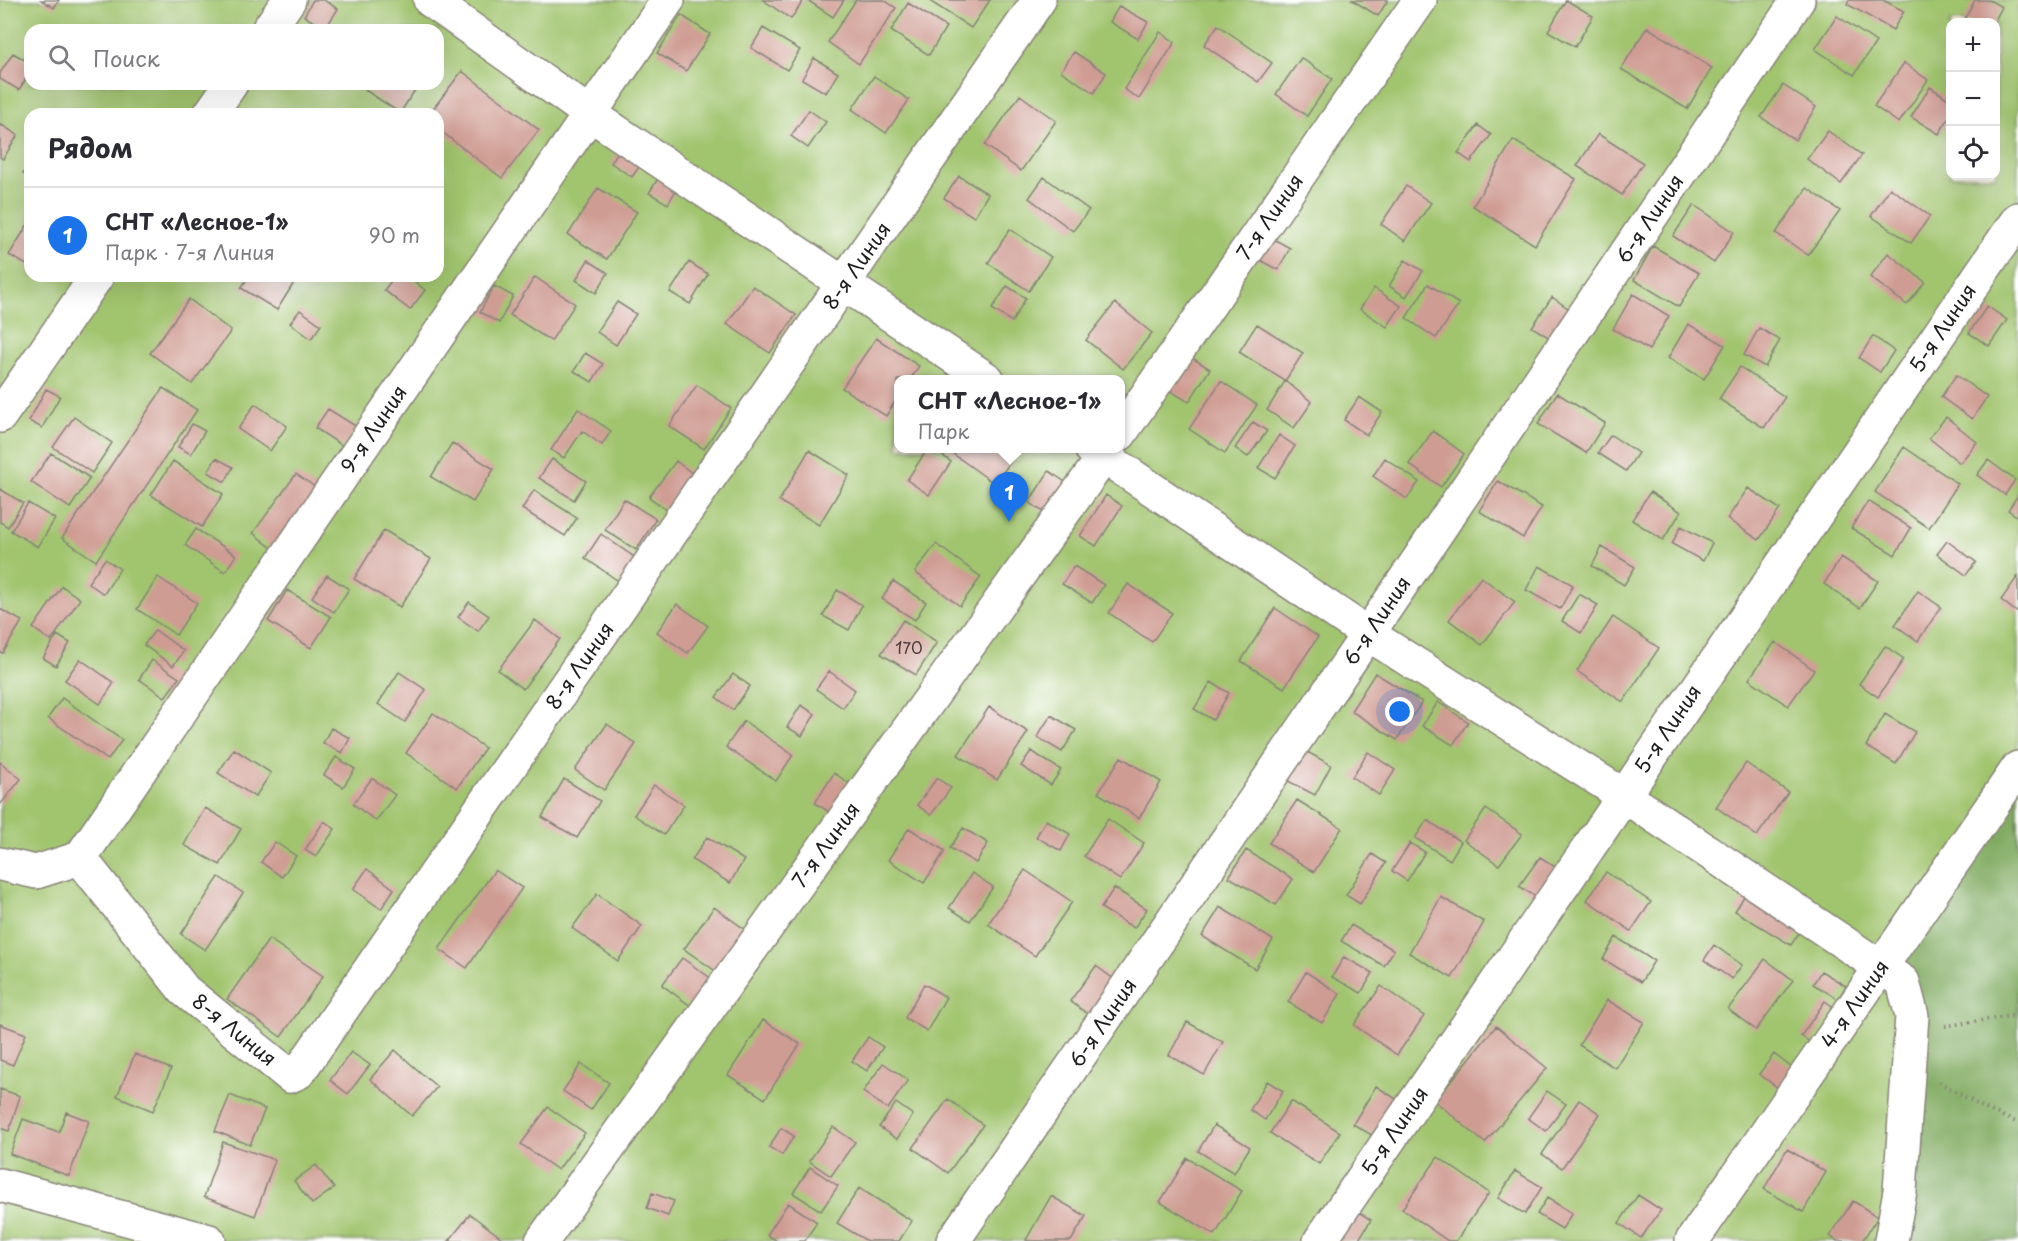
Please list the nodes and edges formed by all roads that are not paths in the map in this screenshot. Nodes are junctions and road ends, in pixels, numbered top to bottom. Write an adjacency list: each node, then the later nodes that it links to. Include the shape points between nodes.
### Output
1 (289, 0): 7 (street)
2 (430, 0): 10 (street)
3 (668, 0): 10 (street, 9-я Линия)
4 (1040, 0): 13 (street, 8-я Линия)
5 (1420, 0): 16 (street, 7-я Линия)
6 (1798, 0): 19 (street, 6-я Линия)
7 (272, 24)
8 (227, 90): 9 (street)
9 (214, 108)
10 (590, 114): 13 (street); 22 (street, 9-я Линия)
11 (2018, 219): 21 (street, 5-я Линия)
12 (93, 282): 15 (street)
13 (845, 284): 14 (street); 22 (street, 8-я Линия, via 299,1072 290,1076 184,990)
14 (981, 375)
15 (0, 416)
16 (1125, 420)
17 (1102, 453): 27 (street, 7-я Линия)
18 (1114, 453): 19 (street)
19 (1368, 634): 21 (street); 28 (street, 6-я Линия)
20 (2018, 768): 24 (street, 4-я Линия)
21 (1623, 795): 24 (street); 29 (street, 5-я Линия)
22 (80, 858): 23 (street, via 36,872)
23 (0, 864)
24 (1881, 967): 30 (street, 4-я Линия); 31 (street, via 1903,982 1912,1016 1900,1191)
25 (0, 1185): 26 (street)
26 (209, 1241)
27 (542, 1241)
28 (953, 1241)
29 (1320, 1241)
30 (1692, 1241)
31 (1891, 1241)

